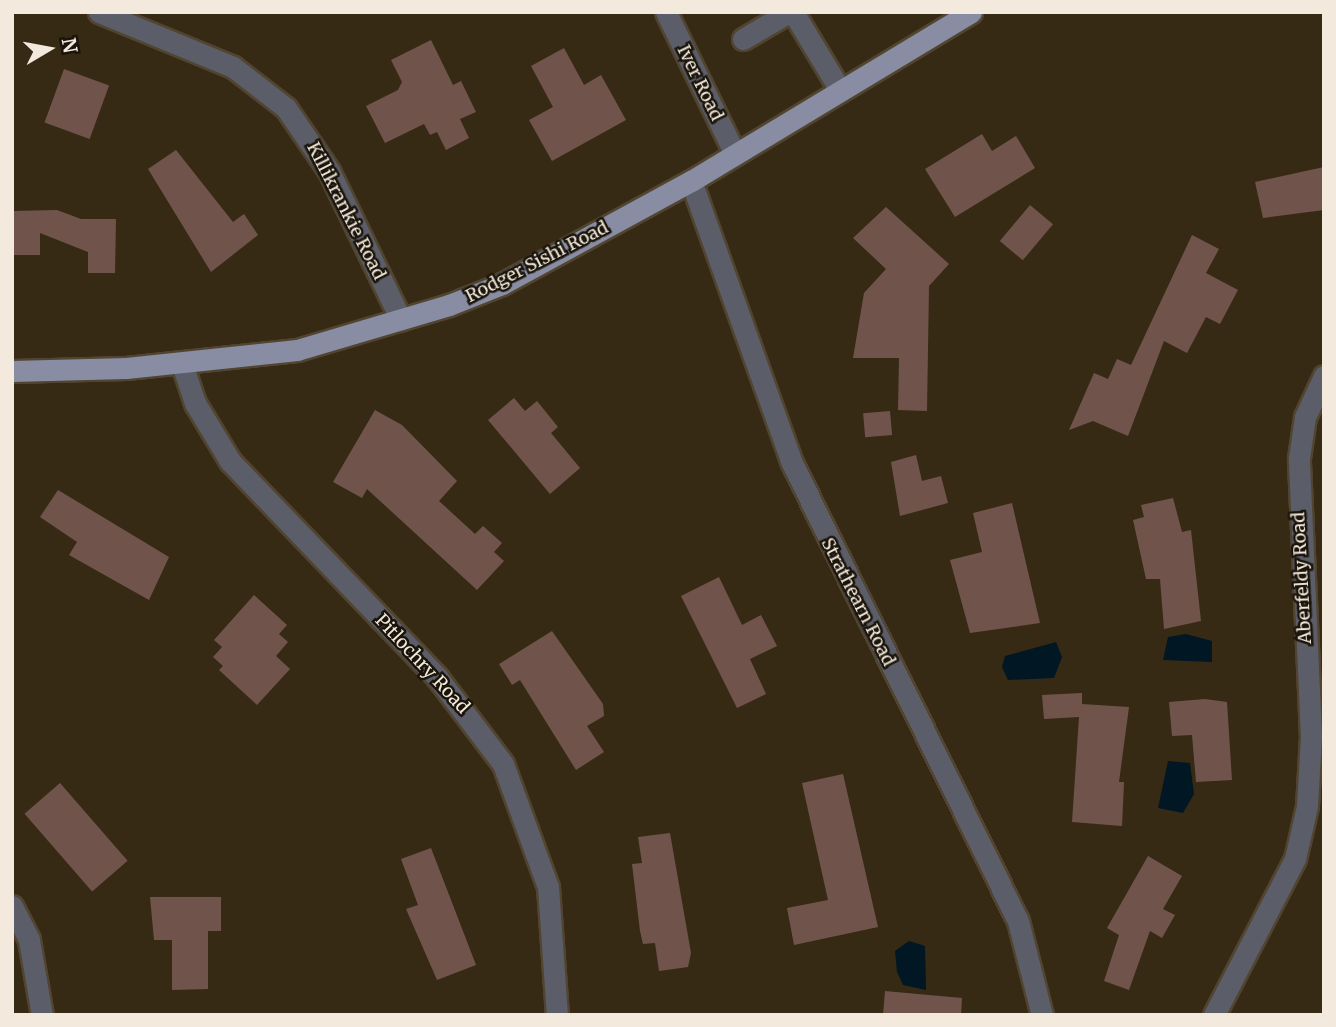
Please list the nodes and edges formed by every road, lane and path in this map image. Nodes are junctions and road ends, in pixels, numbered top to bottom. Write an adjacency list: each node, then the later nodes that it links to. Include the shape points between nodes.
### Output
1 (99, 12): 9 (street, Killikrankie Road, via 233,67 286,108 329,171)
2 (666, 12): 7 (street, Iver Road)
3 (791, 12): 5 (street); 6 (street)
4 (971, 12): 6 (main road, Rodger Sishi Road)
5 (743, 39)
6 (840, 90): 7 (main road, Rodger Sishi Road)
7 (734, 153): 8 (main road, Rodger Sishi Road)
8 (691, 181): 9 (main road, Rodger Sishi Road, via 502,284); 16 (street, Strathearn Road, via 791,461 1018,921)
9 (401, 320): 10 (main road, Rodger Sishi Road, via 298,350)
10 (183, 364): 11 (main road, Rodger Sishi Road); 15 (street, Pitlochry Road, via 195,403 230,461 437,677 503,764 548,887)
11 (12, 371)
12 (1324, 376): 17 (street, Aberfeldy Road, via 1305,417 1299,458 1311,737 1307,806 1295,859)
13 (12, 906): 14 (street, via 29,940)
14 (42, 1015)
15 (557, 1015)
16 (1042, 1015)
17 (1214, 1015)

